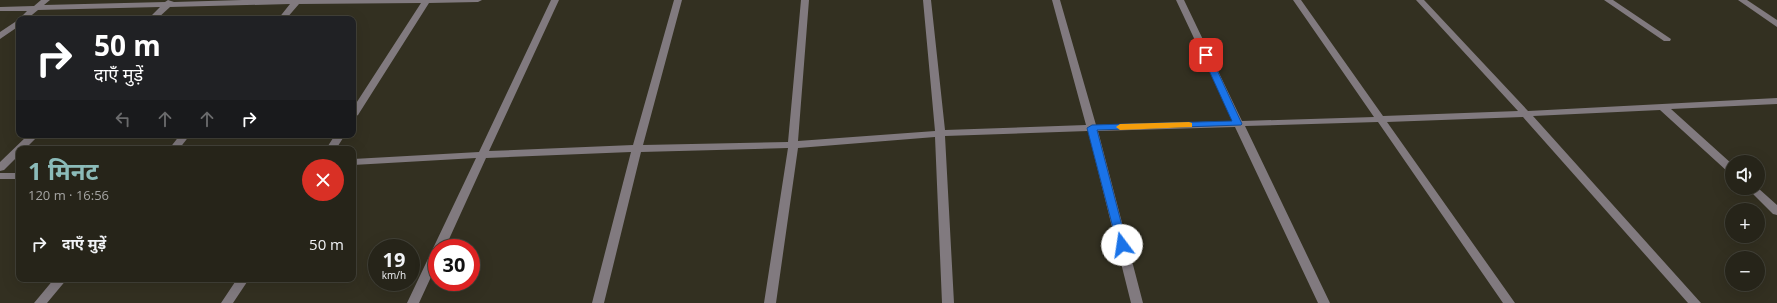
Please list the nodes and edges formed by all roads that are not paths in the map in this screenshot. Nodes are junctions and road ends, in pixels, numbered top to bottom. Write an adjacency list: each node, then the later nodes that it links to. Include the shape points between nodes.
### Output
1 (46, 0): 16 (street)
2 (478, 0): 14 (street)
3 (556, 0): 40 (street)
4 (678, 0): 38 (street)
5 (805, 0): 35 (street)
6 (927, 0): 32 (street)
7 (1056, 0): 31 (street)
8 (1180, 0): 30 (street)
9 (1297, 0): 29 (street)
10 (1420, 0): 28 (street)
11 (1608, 0): 24 (street)
12 (1742, 0): 22 (street)
13 (297, 1): 14 (street); 15 (street); 20 (street)
14 (427, 1): 27 (street)
15 (170, 2): 16 (street); 19 (street)
16 (37, 8): 17 (street); 18 (street)
17 (0, 9)
18 (26, 16)
19 (155, 16)
20 (284, 16)
21 (16, 24): 23 (street)
22 (1777, 24)
23 (0, 36)
24 (1667, 38)
25 (1777, 101): 26 (street)
26 (1663, 107): 28 (street); 42 (street)
27 (356, 110)
28 (1526, 114): 29 (street); 61 (street)
29 (1382, 119): 30 (street); 60 (street)
30 (1238, 124): 31 (street); 59 (street)
31 (1092, 128): 32 (street); 58 (street)
32 (940, 133): 35 (street); 57 (street)
33 (31, 138): 36 (street)
34 (183, 138): 37 (street)
35 (794, 145): 38 (street); 56 (street)
36 (22, 146)
37 (176, 146)
38 (637, 149): 40 (street); 55 (street)
39 (16, 152): 43 (street)
40 (483, 155): 41 (street); 48 (street)
41 (356, 162)
42 (1725, 164)
43 (0, 168)
44 (0, 176): 45 (street)
45 (16, 176)
46 (1760, 195): 47 (street)
47 (1777, 211)
48 (443, 239)
49 (428, 271): 54 (street)
50 (58, 282): 52 (street)
51 (242, 282): 53 (street)
52 (40, 303)
53 (227, 303)
54 (413, 303)
55 (598, 303)
56 (770, 303)
57 (948, 303)
58 (1137, 303)
59 (1324, 303)
60 (1509, 303)
61 (1695, 303)

